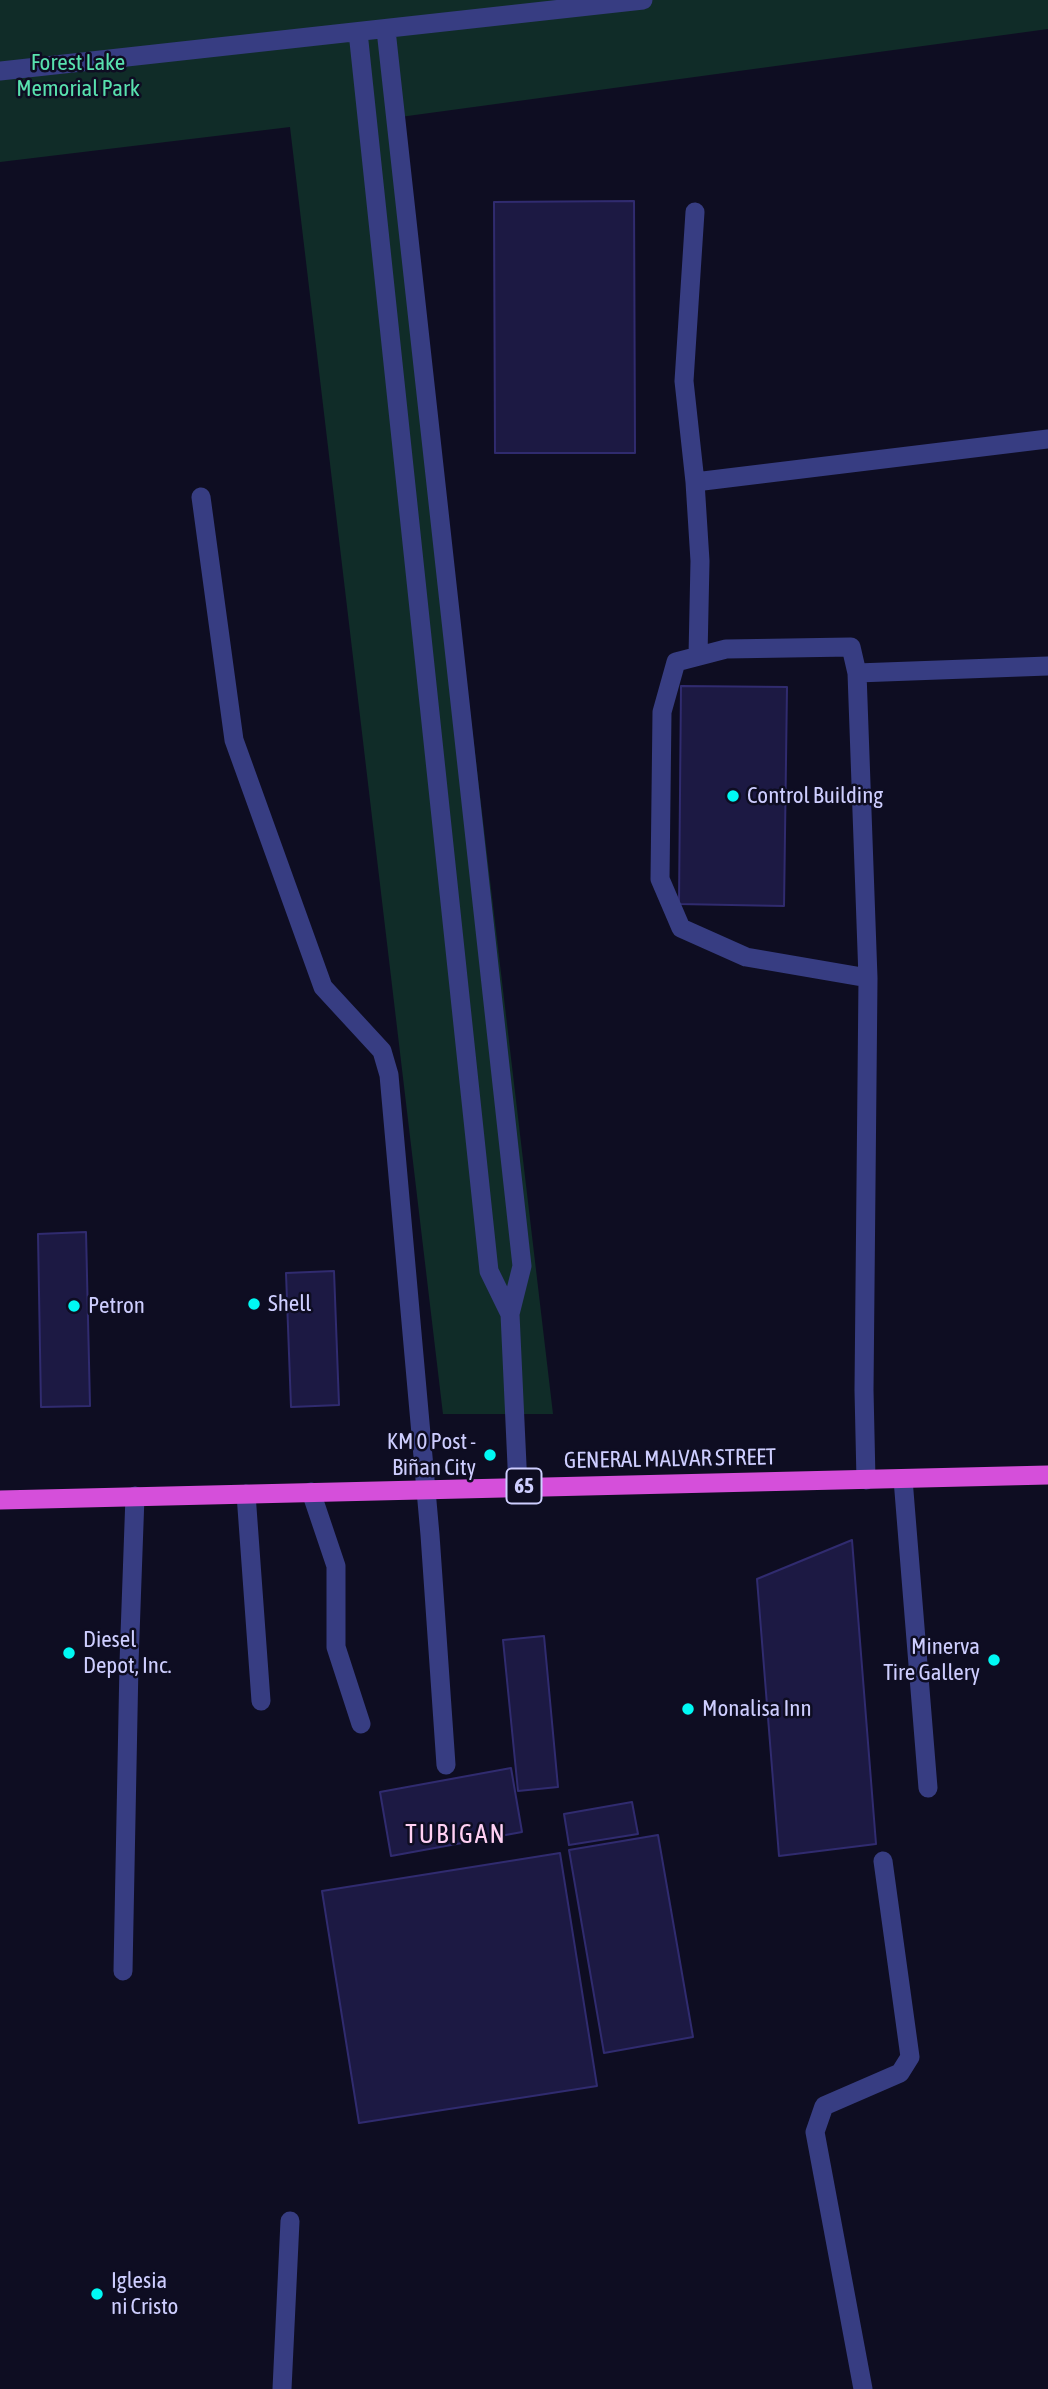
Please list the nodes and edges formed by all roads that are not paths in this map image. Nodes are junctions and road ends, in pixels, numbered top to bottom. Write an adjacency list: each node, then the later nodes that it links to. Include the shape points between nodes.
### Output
1 (643, 0): 2 (street)
2 (386, 30): 3 (street); 13 (street, via 522,1266)
3 (358, 32): 4 (street); 13 (street, via 489,1271)
4 (0, 71)
5 (695, 212): 7 (street, via 684,381)
6 (1048, 439): 7 (street)
7 (695, 482): 9 (street, via 701,561)
8 (201, 496): 18 (street, via 234,740 323,987 382,1051 389,1075)
9 (698, 656): 11 (street, via 726,649 851,647); 12 (street, via 676,662 662,712 660,879 681,928 746,957)
10 (1048, 666): 11 (street)
11 (857, 673): 12 (street)
12 (868, 978): 16 (street)
13 (510, 1314): 17 (street)
14 (1048, 1475): 15 (highway, GENERAL MALVAR STREET / 65)
15 (902, 1479): 16 (highway, GENERAL MALVAR STREET / 65); 26 (street)
16 (866, 1480): 17 (highway, GENERAL MALVAR STREET / 65)
17 (518, 1487): 18 (highway, GENERAL MALVAR STREET / 65)
18 (426, 1489): 19 (highway, GENERAL MALVAR STREET / 65); 25 (street)
19 (311, 1492): 20 (highway, GENERAL MALVAR STREET / 65); 24 (street, via 336,1566 336,1647)
20 (246, 1494): 21 (highway, GENERAL MALVAR STREET / 65); 23 (street)
21 (135, 1496): 22 (highway, GENERAL MALVAR STREET / 65); 28 (street)
22 (0, 1500)
23 (261, 1701)
24 (361, 1724)
25 (446, 1765)
26 (928, 1788)
27 (883, 1861): 31 (street, via 910,2057 900,2073 824,2106 815,2132)
28 (123, 1971)
29 (290, 2221): 30 (street)
30 (282, 2389)
31 (863, 2389)

